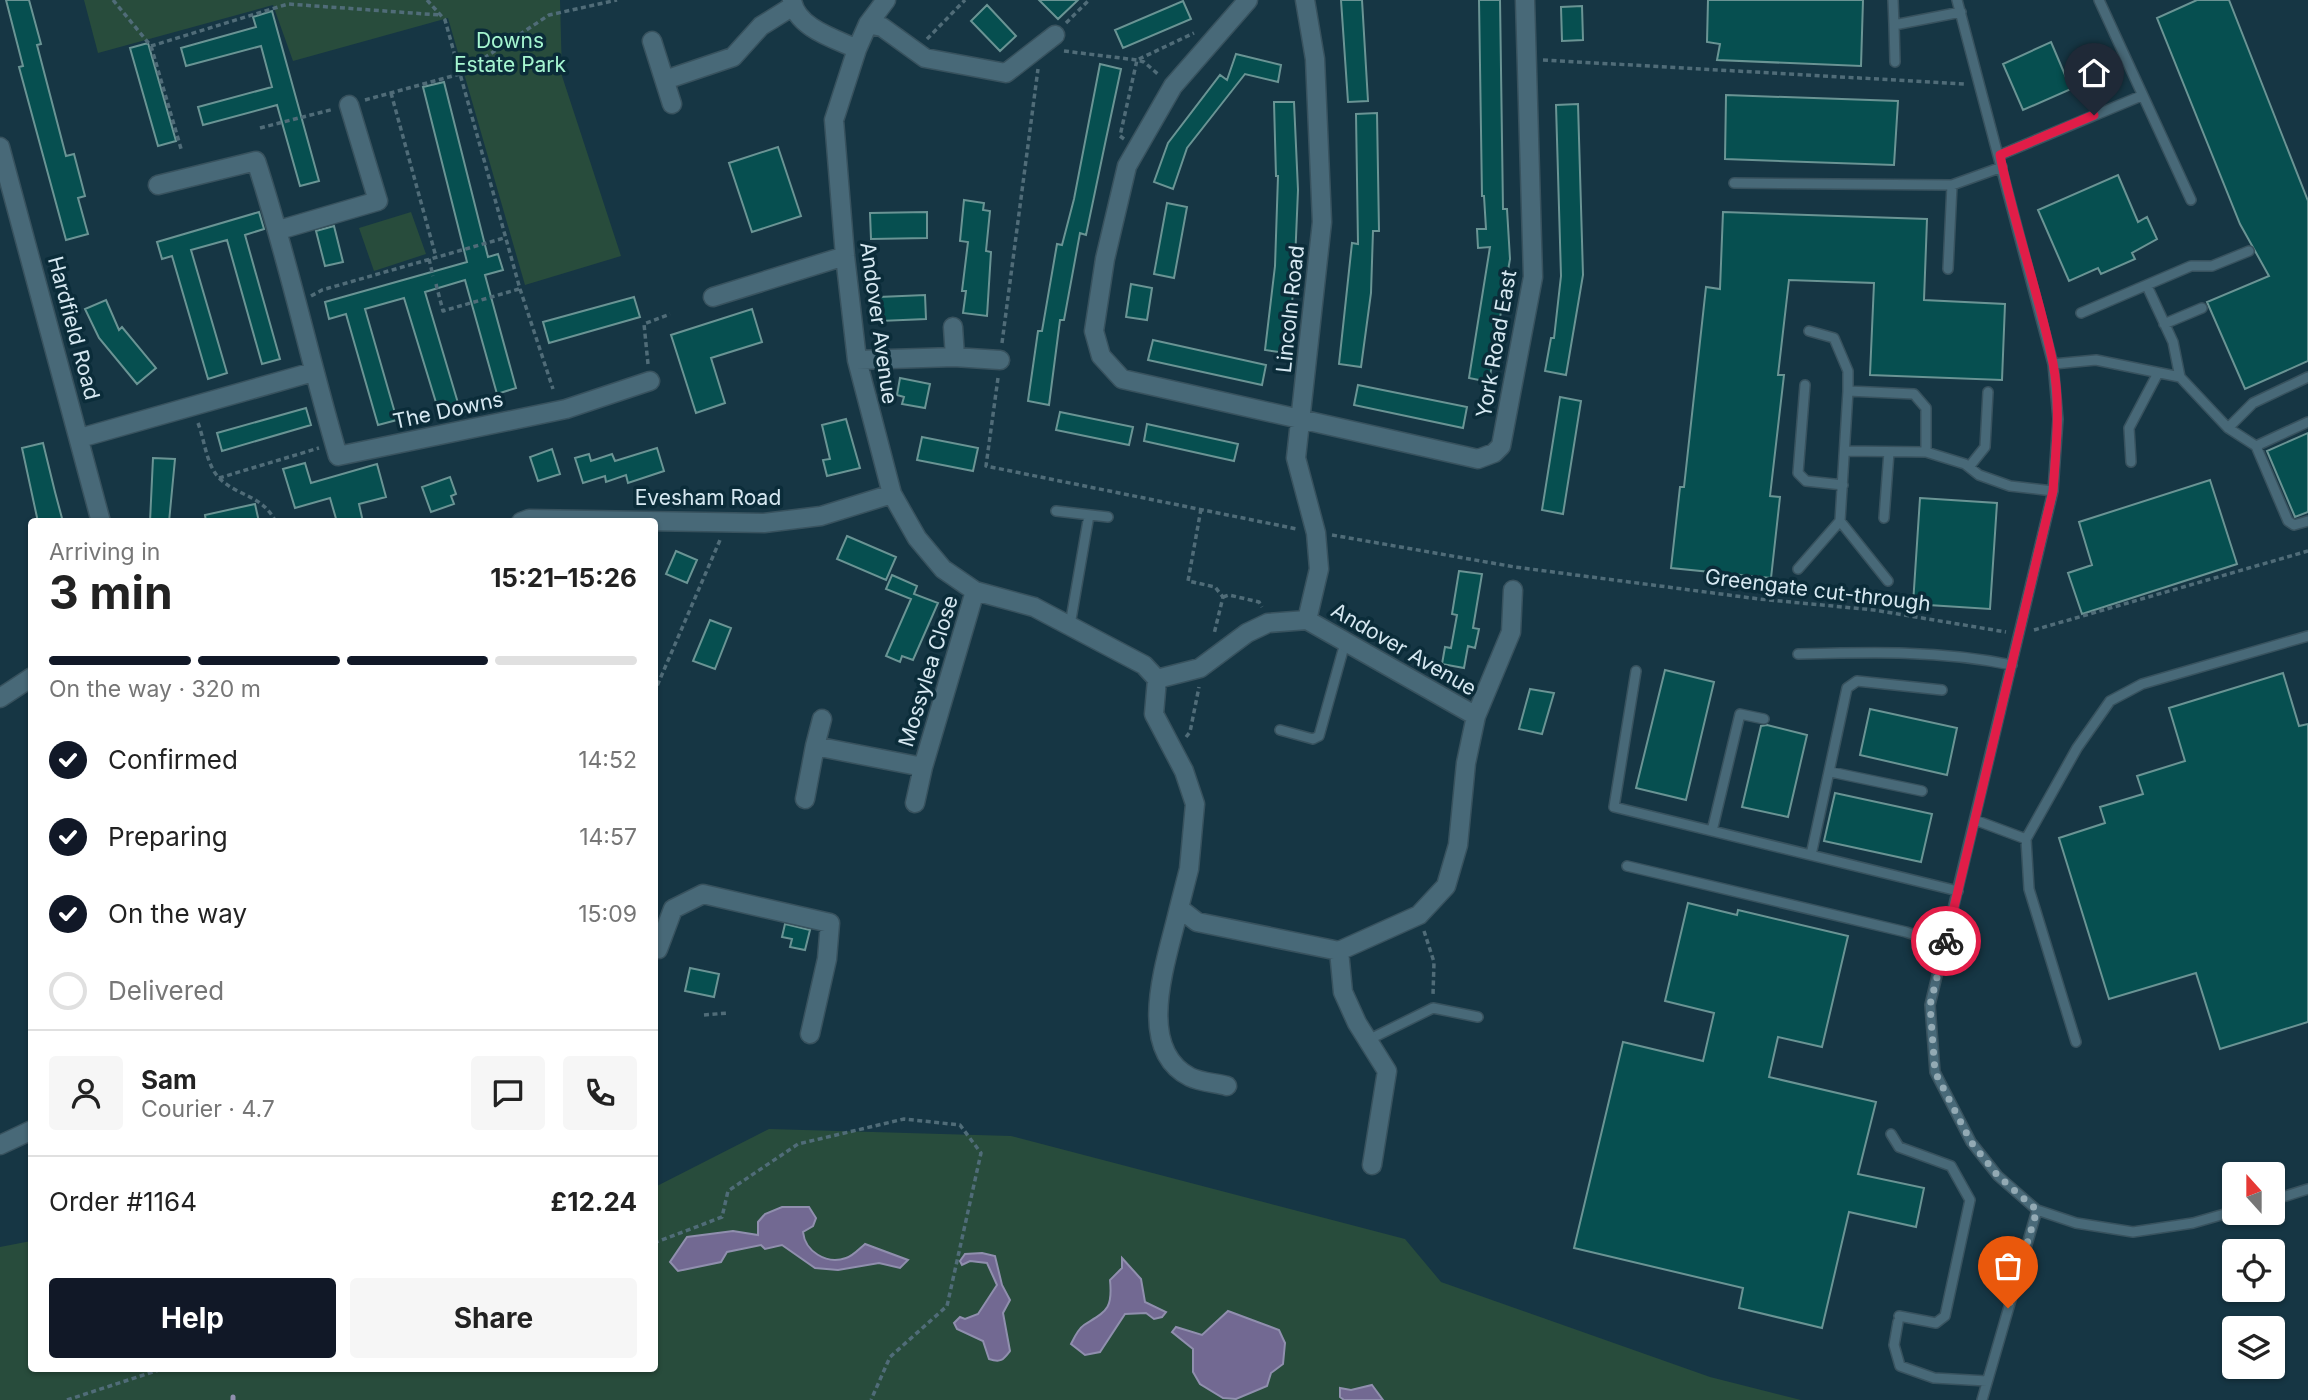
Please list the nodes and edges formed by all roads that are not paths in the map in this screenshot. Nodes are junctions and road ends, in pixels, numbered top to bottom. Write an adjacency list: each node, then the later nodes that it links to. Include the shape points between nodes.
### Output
1 (886, 0): 10 (street, Andover Avenue)
2 (1248, 0): 50 (street, York Road East, via 1173,86 1127,166 1105,258 1094,331 1101,356 1122,379)
3 (1305, 0): 50 (street, Lincoln Road, via 1315,60 1322,222)
4 (1525, 0): 50 (street, York Road East, via 1533,277 1501,446 1478,459)
5 (1893, 0): 11 (lane)
6 (1957, 0): 9 (lane)
7 (2099, 0): 17 (lane)
8 (793, 3): 14 (street, via 815,30); 16 (street, via 761,26 733,57)
9 (1961, 12): 11 (lane); 21 (lane)
10 (868, 24): 12 (street, via 882,27 925,58 1006,73); 14 (street, Andover Avenue)
11 (1894, 25): 15 (lane)
12 (1055, 34)
13 (652, 41): 16 (street)
14 (857, 49): 29 (street, Andover Avenue, via 834,120)
15 (1895, 62)
16 (665, 80): 18 (street)
17 (2141, 96): 21 (lane); 26 (lane)
18 (672, 104)
19 (349, 105): 27 (street, via 378,201)
20 (0, 147): 53 (street, Hardfield Road)
21 (2000, 155): 22 (lane)
22 (2002, 167): 25 (lane); 41 (lane)
23 (1734, 183): 25 (lane)
24 (158, 185): 27 (street, via 256,161)
25 (1952, 185): 30 (lane)
26 (2191, 200)
27 (279, 230): 42 (street)
28 (2249, 251): 31 (lane, via 2212,266 2191,266)
29 (845, 256): 32 (street); 39 (street, Andover Avenue)
30 (1948, 269)
31 (2147, 286): 34 (lane); 35 (lane)
32 (713, 297)
33 (2202, 308): 35 (lane)
34 (2081, 313)
35 (2164, 324): 44 (lane)
36 (953, 327): 38 (street)
37 (1809, 331): 48 (lane, via 1834,338 1849,370)
38 (954, 357): 39 (street); 40 (street)
39 (857, 360): 62 (street, Andover Avenue)
40 (1000, 360)
41 (2053, 364): 43 (lane, via 2096,360); 61 (lane, via 2058,419)
42 (313, 372): 46 (street, The Downs, via 338,457 566,409); 53 (street)
43 (2158, 373): 44 (lane); 58 (lane, via 2129,428)
44 (2180, 377): 52 (lane)
45 (2308, 377): 52 (lane, via 2253,403)
46 (650, 381)
47 (1805, 385): 60 (lane, via 1798,473 1805,481)
48 (1848, 391): 55 (lane); 57 (lane, via 1914,394 1926,408)
49 (1988, 392): 59 (lane, via 1985,447)
50 (1302, 421): 75 (street, Lincoln Road, via 1296,458 1316,533 1319,569)
51 (2308, 422): 54 (lane)
52 (2228, 428): 54 (lane)
53 (80, 438): 66 (street, Hardfield Road)
54 (2256, 446): 70 (lane, via 2288,521 2294,525)
55 (1845, 451): 56 (lane); 60 (lane)
56 (1889, 452): 57 (lane); 67 (lane)
57 (1926, 452): 59 (lane)
58 (2131, 462)
59 (1969, 467): 61 (lane, via 2010,486)
60 (1843, 485): 69 (lane)
61 (2053, 491): 80 (lane)
62 (892, 494): 68 (street, Evesham Road, via 821,516 764,523); 74 (street, Andover Avenue, via 917,538 943,569)
63 (1056, 511): 64 (lane)
64 (1089, 515): 65 (lane); 76 (lane)
65 (1108, 517)
66 (99, 518)
67 (1884, 519)
68 (658, 521)
69 (1840, 521): 71 (lane); 72 (lane)
70 (2308, 521)
71 (1798, 569)
72 (1888, 581)
73 (1513, 590): 86 (street, Andover Avenue, via 1511,632)
74 (975, 592): 76 (street, Andover Avenue, via 1034,607); 91 (street, Mossylea Close)
75 (1307, 620): 78 (street, Andover Avenue); 82 (street, Andover Avenue, via 1268,623 1200,668)
76 (1070, 625): 82 (street, Andover Avenue, via 1144,665)
77 (2308, 636): 98 (lane, via 2142,684 2110,701 2077,748)
78 (1345, 643): 86 (street, Andover Avenue); 89 (lane, via 1319,736 1313,739)
79 (1798, 654): 80 (lane, via 1893,652 1969,656)
80 (2012, 665): 96 (lane)
81 (1636, 671): 97 (lane, via 1614,807)
82 (1157, 679): 102 (street, via 1154,714 1184,771 1195,804 1189,869)
83 (28, 680): 85 (street)
84 (1942, 690): 92 (lane, via 1857,681 1847,688)
85 (0, 698)
86 (1476, 716): 105 (street, Andover Avenue, via 1458,845 1446,886 1419,915)
87 (822, 719): 90 (street)
88 (1764, 719): 97 (lane, via 1740,714)
89 (1280, 730)
90 (815, 746): 91 (street, Mossylea Close); 94 (street)
91 (923, 767): 95 (street)
92 (1830, 772): 93 (lane); 99 (lane)
93 (1922, 791)
94 (805, 799)
95 (915, 803)
96 (1975, 820): 98 (lane); 101 (lane)
97 (1712, 831): 99 (lane)
98 (2026, 839): 109 (lane, via 2029,889)
99 (1811, 855): 101 (lane)
100 (1627, 866): 103 (lane)
101 (1958, 891): 103 (lane)
102 (1178, 908): 105 (street, via 1196,922); 110 (street, via 1157,1029 1166,1057 1190,1077)
103 (1945, 945): 117 (lane, via 1930,1005 1935,1072 1971,1142 1998,1176)
104 (658, 949): 107 (street, via 673,909 703,894 830,923)
105 (1339, 951): 108 (street, via 1343,992)
106 (1478, 1017): 108 (lane, via 1433,1008)
107 (810, 1034)
108 (1368, 1040): 114 (street, via 1387,1071)
109 (2076, 1042)
110 (1227, 1086)
111 (28, 1132): 113 (street)
112 (1891, 1134): 119 (lane, via 1899,1147 1951,1166 1970,1200 1945,1316 1936,1323 1898,1319 1894,1345 1900,1366 1934,1378)
113 (0, 1144)
114 (1372, 1165)
115 (2308, 1189): 116 (lane)
116 (2286, 1195)
117 (2037, 1210): 118 (lane, via 2076,1223 2133,1232); 119 (lane)
118 (2222, 1215)
119 (1987, 1381): 120 (lane)
120 (1982, 1400)

